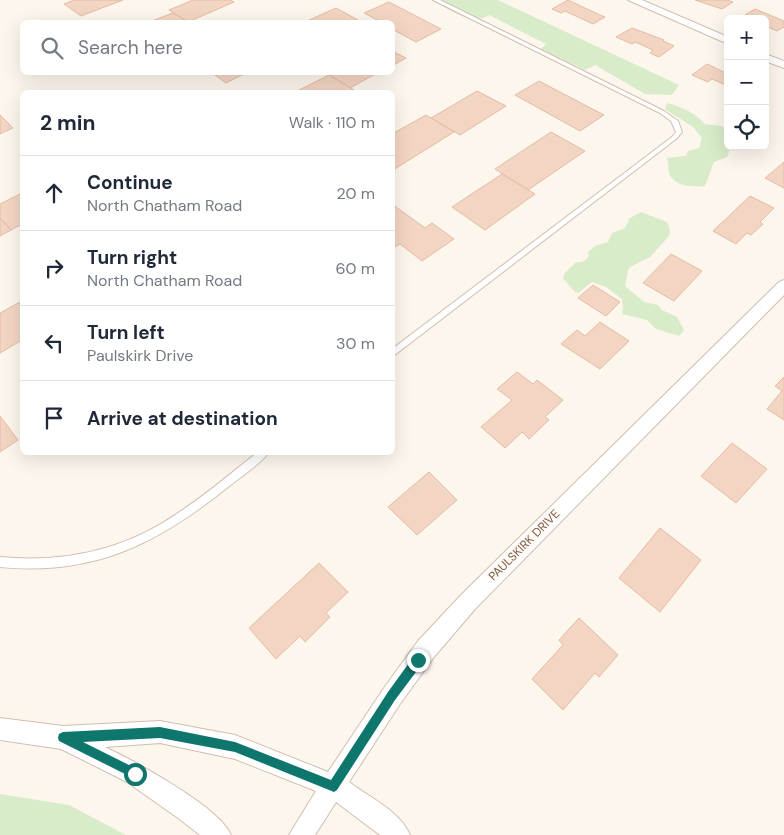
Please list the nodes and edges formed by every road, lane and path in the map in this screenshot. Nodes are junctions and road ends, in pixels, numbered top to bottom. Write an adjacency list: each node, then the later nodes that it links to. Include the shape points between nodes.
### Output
1 (436, 0): 7 (lane, via 662,112 678,125 679,132)
2 (632, 0): 3 (street)
3 (724, 39)
4 (769, 59): 5 (street)
5 (784, 65)
6 (784, 286): 12 (street, PAULSKIRK DRIVE, via 468,602 426,649)
7 (395, 352)
8 (260, 455): 9 (lane, via 183,515 137,541 63,563 25,566)
9 (0, 562)
10 (0, 729): 11 (street)
11 (63, 738): 12 (street, via 160,732 235,747); 13 (street, via 135,774 188,809)
12 (334, 786): 14 (street, PAULSKIRK DRIVE); 15 (street, via 384,821)
13 (219, 835)
14 (302, 835)
15 (398, 835)

